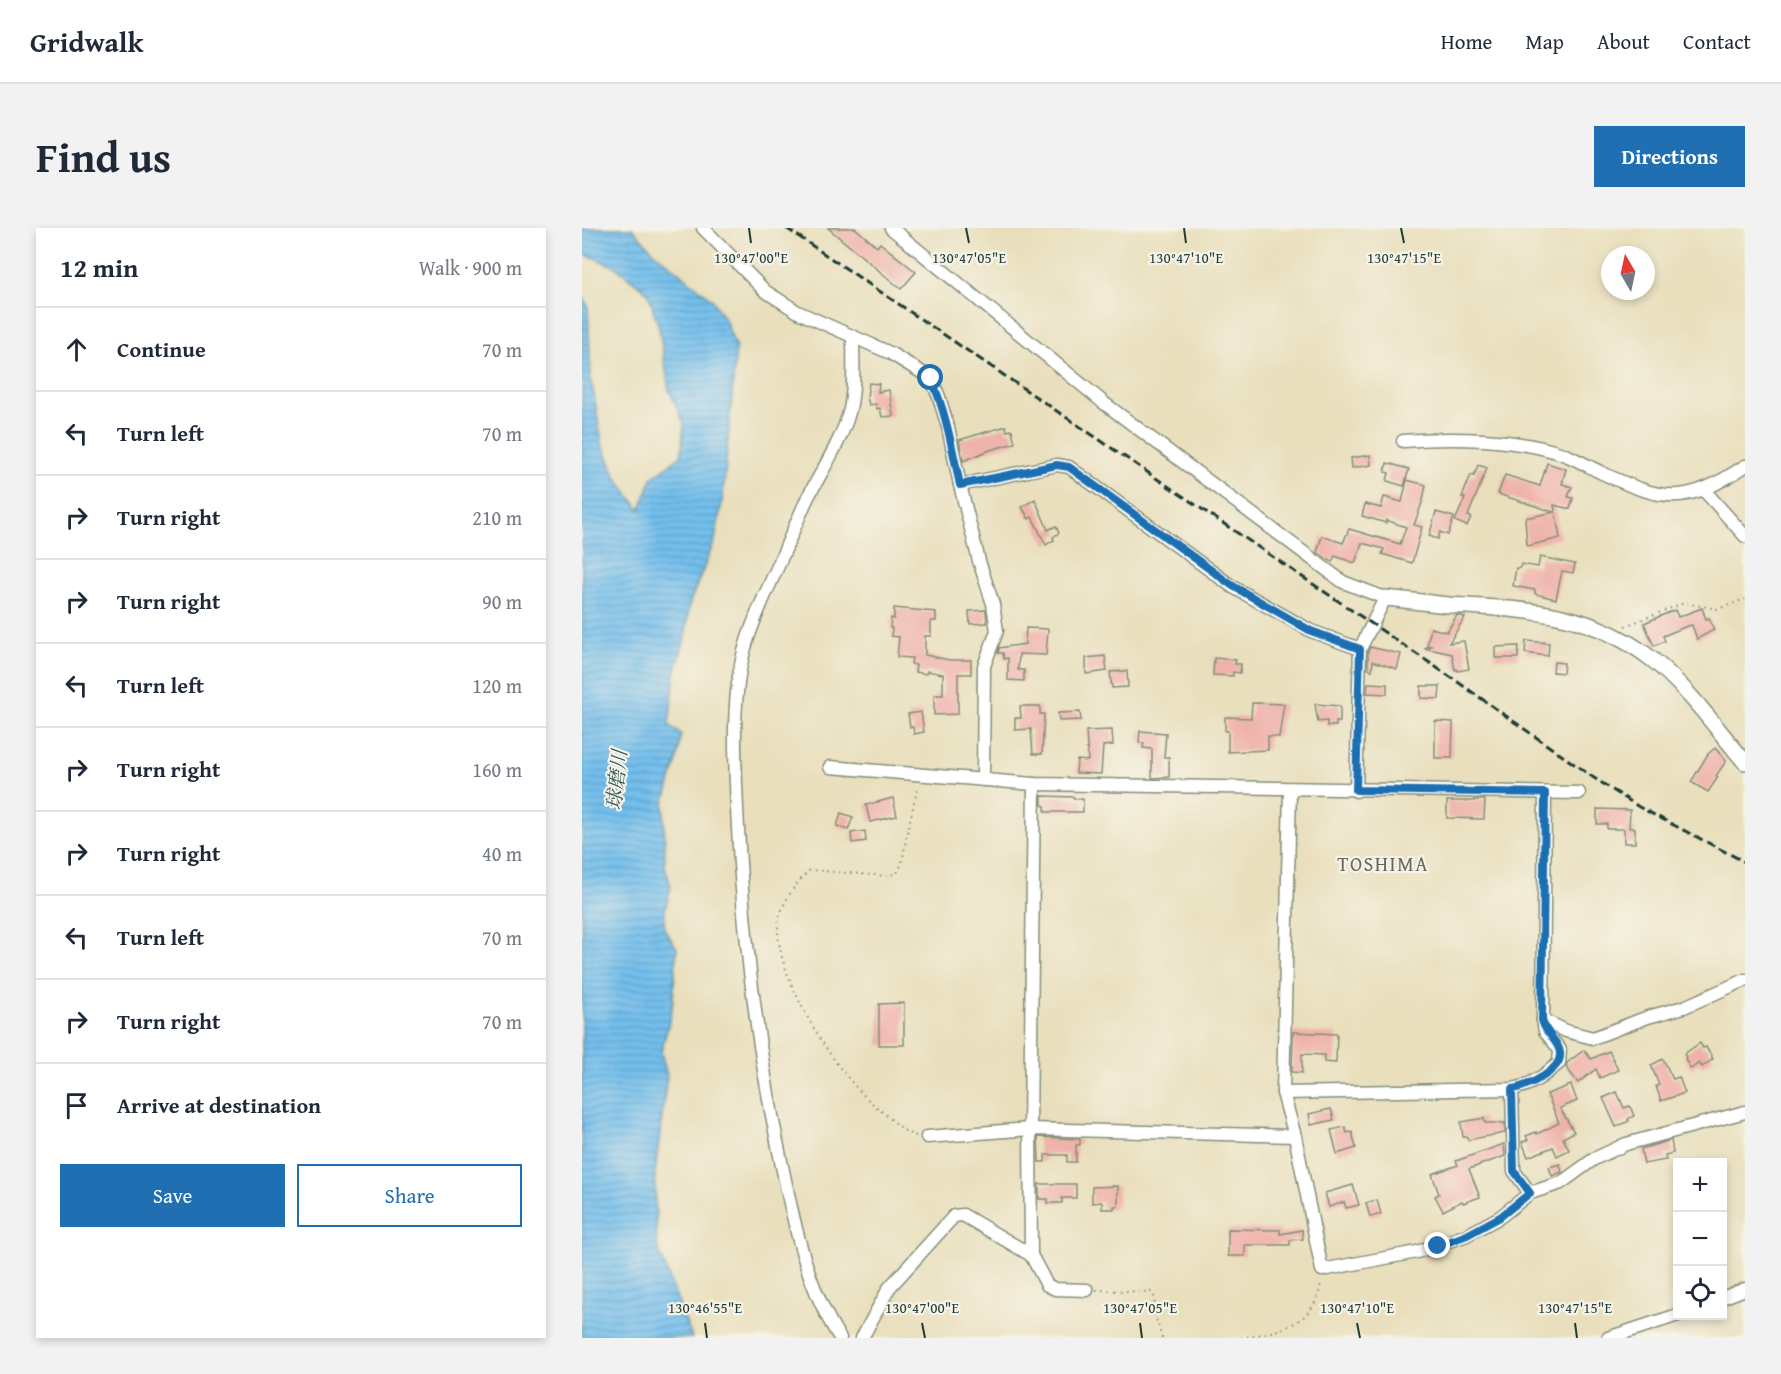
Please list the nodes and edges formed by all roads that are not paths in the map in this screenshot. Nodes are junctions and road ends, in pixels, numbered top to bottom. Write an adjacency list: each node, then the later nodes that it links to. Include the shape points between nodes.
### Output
1 (703, 228): 3 (street, via 765,291 798,312)
2 (891, 228): 9 (street, via 1104,403 1196,472 1343,582)
3 (853, 337): 6 (street, via 890,353 931,378 948,426); 33 (street, via 850,409 844,429 806,501 753,622 744,652 736,714 740,873 748,968 773,1122 801,1246 815,1289)
4 (1403, 441): 7 (street, via 1481,441 1525,446 1563,454 1633,488 1664,496)
5 (1745, 466): 7 (street)
6 (960, 485): 10 (street, via 1057,465 1069,467 1233,586 1311,631); 13 (street, via 997,631 984,666)
7 (1703, 489): 8 (street)
8 (1745, 536)
9 (1385, 598): 10 (street); 11 (street, via 1534,610 1580,620 1611,632 1654,661 1686,690)
10 (1360, 649): 16 (street)
11 (1745, 762)
12 (830, 767): 13 (street)
13 (982, 780): 14 (street)
14 (1034, 784): 15 (street); 24 (street)
15 (1290, 790): 16 (street); 22 (street)
16 (1356, 790): 17 (street)
17 (1545, 793): 18 (street); 20 (street)
18 (1579, 794)
19 (1745, 980): 20 (street, via 1684,1007 1593,1038)
20 (1542, 1020): 21 (street, via 1545,1031 1560,1050 1559,1063 1524,1087)
21 (1512, 1089): 22 (street); 27 (street, via 1514,1171)
22 (1283, 1093): 25 (street)
23 (1745, 1112): 27 (street, via 1626,1144 1594,1159 1561,1183)
24 (1030, 1129): 25 (street); 26 (street); 28 (street)
25 (1295, 1136): 27 (street, via 1322,1270 1438,1246 1500,1217)
26 (927, 1137)
27 (1530, 1193)
28 (1031, 1255): 30 (street, via 1047,1285); 34 (street, via 963,1215 954,1216 889,1288)
29 (1745, 1289): 31 (street)
30 (1087, 1290)
31 (1727, 1296)
32 (1673, 1316): 35 (street)
33 (840, 1338)
34 (862, 1338)
35 (1608, 1338)

